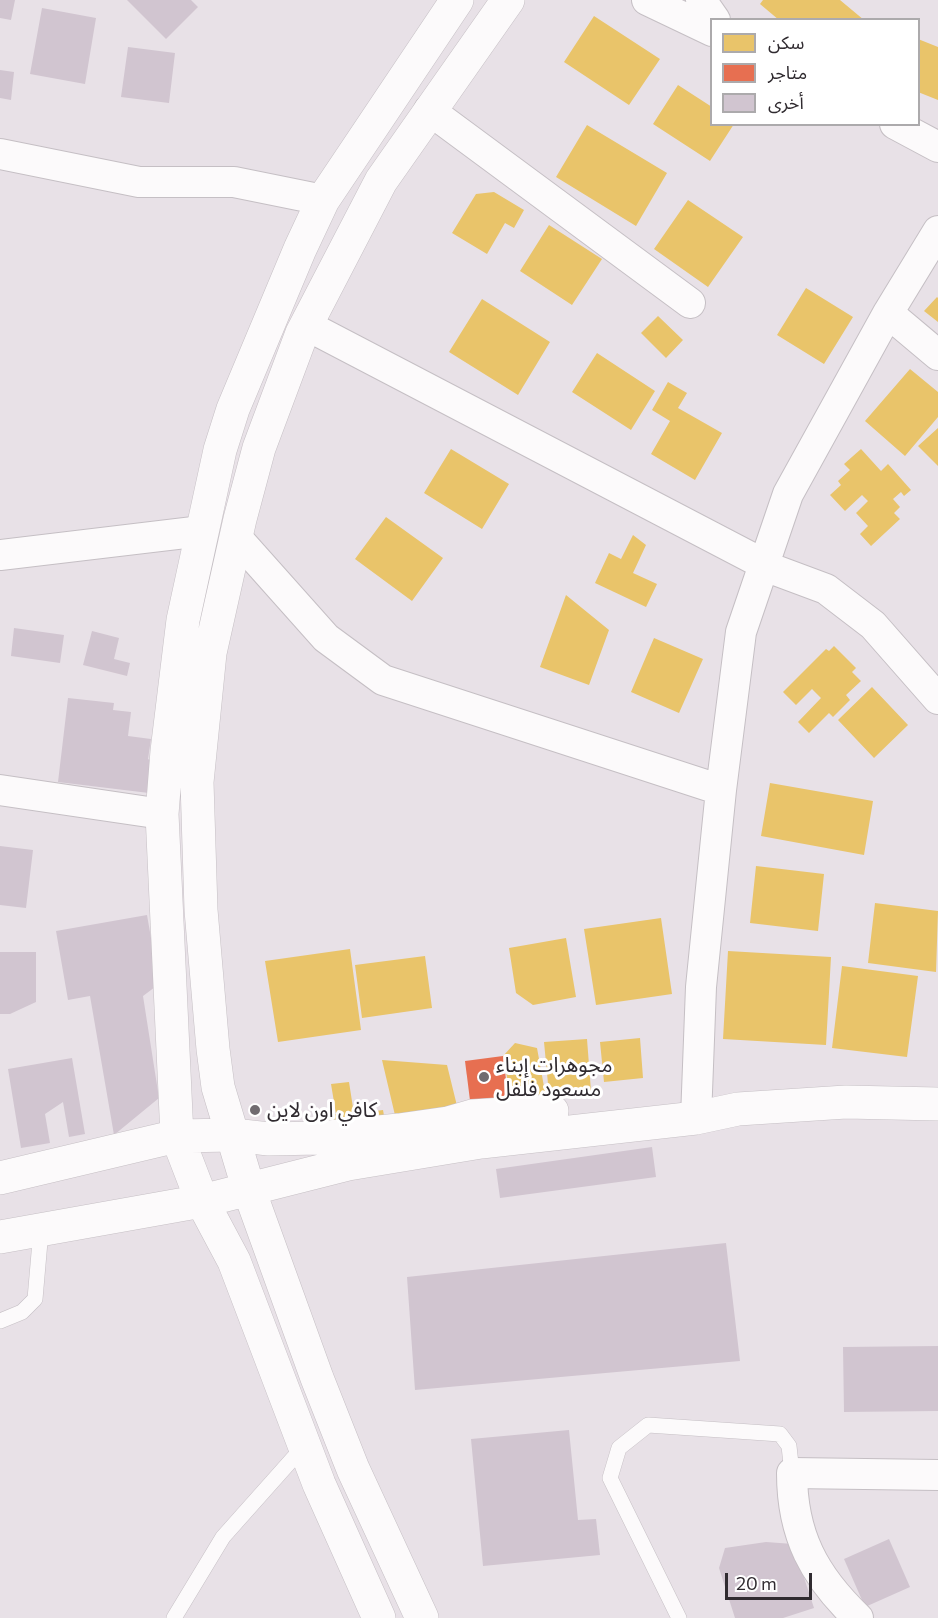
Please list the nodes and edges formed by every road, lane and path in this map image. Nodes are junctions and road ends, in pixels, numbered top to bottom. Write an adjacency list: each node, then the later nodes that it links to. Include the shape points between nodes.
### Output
1 (457, 0): 11 (street)
2 (508, 0): 7 (street)
3 (647, 0): 6 (street)
4 (701, 0): 5 (street)
5 (714, 18)
6 (710, 31)
7 (429, 110): 13 (street); 15 (street, via 372,198)
8 (899, 126): 9 (street)
9 (938, 147)
10 (0, 154): 11 (street, via 139,182 234,182)
11 (323, 200): 17 (street, via 236,400)
12 (938, 231): 14 (street)
13 (690, 303)
14 (888, 313): 16 (street); 20 (street, via 788,494)
15 (306, 325): 18 (street, via 259,448); 20 (street)
16 (938, 355)
17 (202, 531): 19 (street); 24 (street, via 182,631)
18 (236, 537): 23 (street, via 326,638 383,680); 27 (street, via 210,653 197,782 201,910 213,1049 218,1087)
19 (0, 555)
20 (764, 563): 21 (street, via 826,589 873,625); 23 (street, via 741,632)
21 (938, 699)
22 (0, 790): 24 (street)
23 (721, 790): 26 (street, via 701,987)
24 (162, 814): 28 (street)
25 (938, 1104): 26 (street, via 846,1102)
26 (696, 1108): 27 (street, via 472,1116 429,1126 319,1138); 30 (street, via 387,1156)
27 (233, 1135): 28 (street); 30 (street)
28 (177, 1136): 29 (street); 31 (street)
29 (0, 1178)
30 (248, 1187): 31 (street); 40 (street, via 353,1469)
31 (202, 1201): 32 (street); 35 (street, via 237,1269)
32 (41, 1230): 33 (street); 34 (lane, via 35,1299 22,1312)
33 (0, 1237)
34 (0, 1321)
35 (304, 1446): 38 (lane, via 223,1537); 39 (street)
36 (792, 1473): 37 (street); 41 (lane, via 789,1446 780,1434 648,1425 619,1448 610,1478); 42 (street, via 794,1511 805,1549 818,1573)
37 (938, 1475)
38 (174, 1618)
39 (379, 1618)
40 (422, 1618)
41 (679, 1618)
42 (858, 1618)

